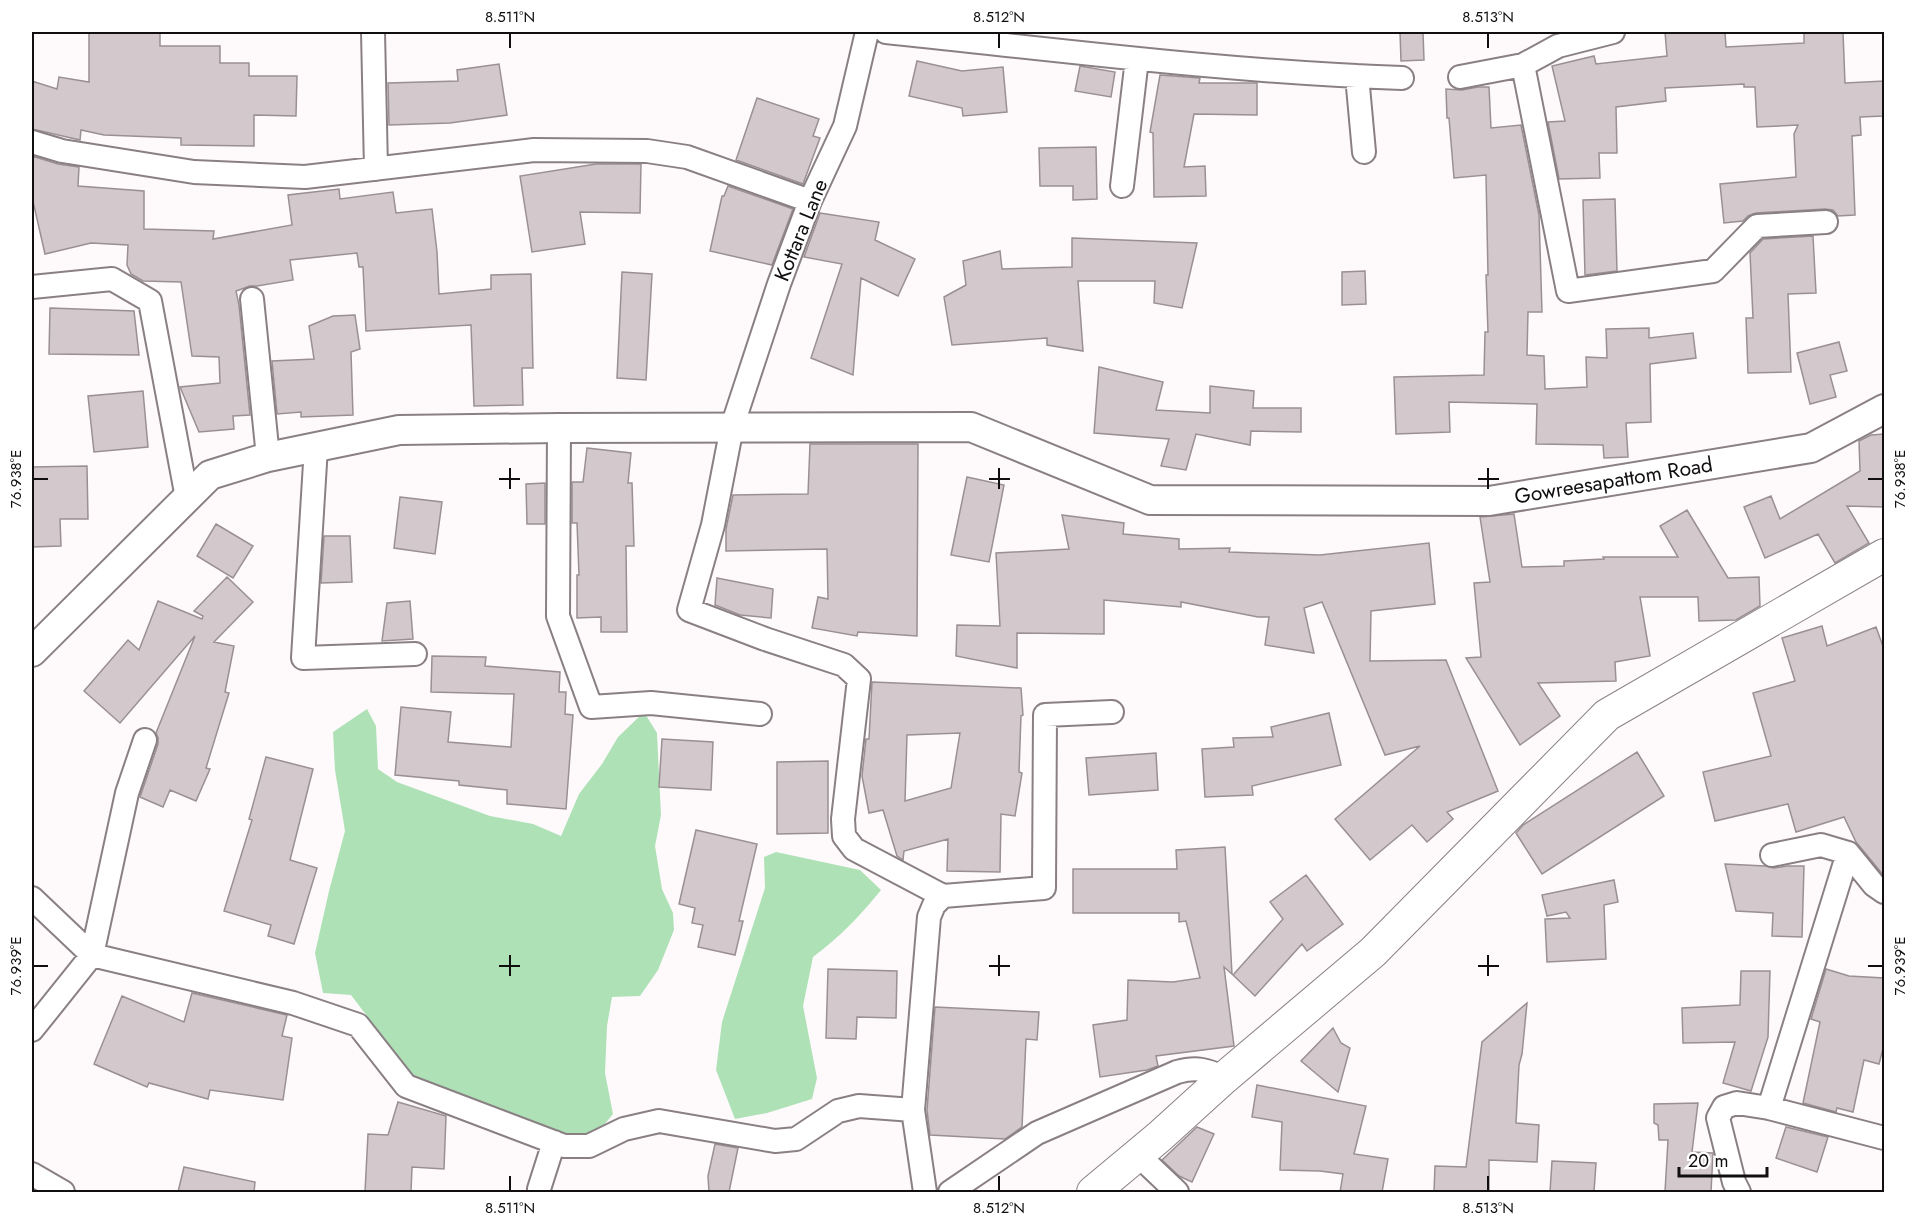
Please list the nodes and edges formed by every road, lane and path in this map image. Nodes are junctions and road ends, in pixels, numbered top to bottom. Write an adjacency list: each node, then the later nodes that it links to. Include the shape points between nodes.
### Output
1 (373, 32): 13 (street)
2 (867, 32): 15 (street, Kottara Lane, via 845,126)
3 (886, 32): 6 (street)
4 (1613, 32): 5 (street)
5 (1555, 39): 7 (street)
6 (1137, 59): 8 (street); 14 (street)
7 (1523, 65): 9 (street); 16 (street, via 1568,291 1713,271 1756,226)
8 (1357, 76): 10 (street); 12 (street)
9 (1460, 77)
10 (1402, 78)
11 (32, 142): 13 (street, via 62,151 194,172 305,177)
12 (1364, 152)
13 (376, 169): 15 (street, via 534,150 647,151 687,157)
14 (1122, 186)
15 (810, 201): 20 (street, Kottara Lane)
16 (1826, 222)
17 (32, 287): 24 (street, via 112,279 150,301)
18 (252, 299): 23 (street)
19 (1884, 409): 20 (street, Gowreesapattom Road, via 1811,448 1489,501 1150,500 971,427)
20 (732, 427): 21 (street); 34 (street, Kottara Lane, via 713,525 689,610 844,665 859,679 844,836 854,849)
21 (559, 428): 22 (street, via 399,430); 29 (street, via 558,616 591,706 651,703)
22 (316, 447): 23 (street); 27 (street, via 303,658)
23 (268, 457): 24 (street, via 210,475)
24 (187, 498): 26 (street)
25 (1884, 555): 38 (main road, via 1607,715 1373,952)
26 (32, 652)
27 (415, 654)
28 (1113, 712): 34 (street, via 1044,715 1044,888)
29 (760, 714)
30 (145, 740): 36 (street, via 127,793)
31 (1848, 853): 32 (street, via 1821,845); 33 (street); 39 (street)
32 (1772, 855)
33 (1884, 892)
34 (943, 896): 40 (street, via 929,917)
35 (32, 898): 36 (street)
36 (92, 955): 37 (street); 42 (street, via 293,1003 358,1025 406,1086)
37 (32, 1030)
38 (1224, 1078): 43 (main road); 48 (street, via 1193,1068 1177,1072 1037,1133)
39 (1769, 1108): 41 (street); 51 (street, via 1737,1103 1724,1107 1718,1118)
40 (914, 1110): 42 (street, via 859,1106 838,1111 796,1139 775,1141 659,1121 624,1129 589,1146); 47 (street)
41 (1884, 1138)
42 (554, 1142): 45 (street)
43 (1138, 1155): 49 (main road); 50 (street)
44 (32, 1174): 46 (street)
45 (539, 1190)
46 (63, 1192)
47 (925, 1192)
48 (950, 1192)
49 (1093, 1192)
50 (1177, 1192)
51 (1739, 1192)

